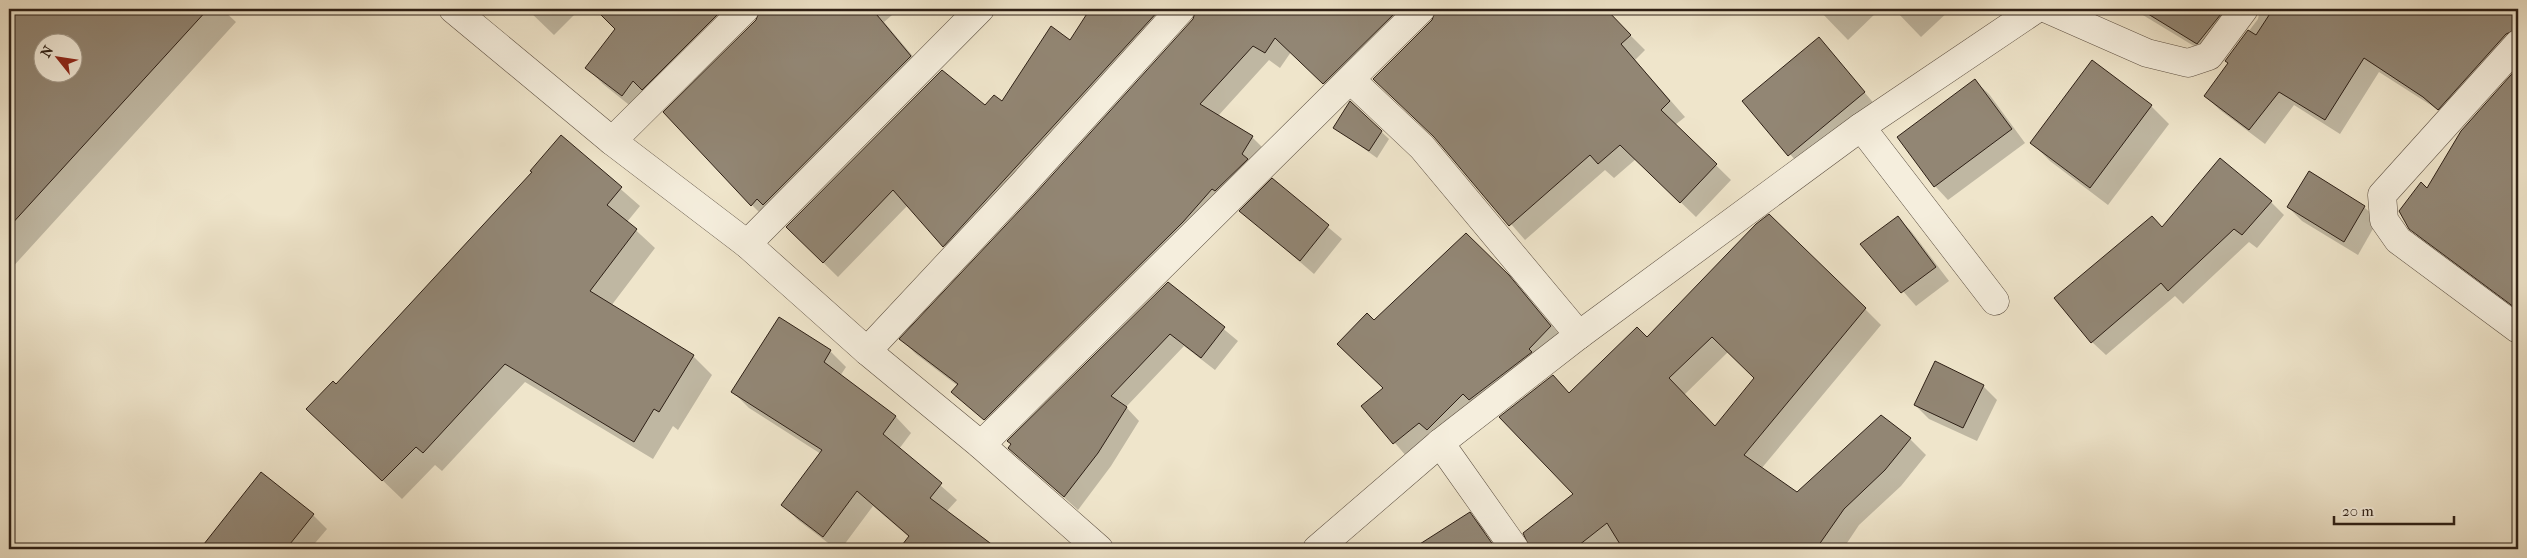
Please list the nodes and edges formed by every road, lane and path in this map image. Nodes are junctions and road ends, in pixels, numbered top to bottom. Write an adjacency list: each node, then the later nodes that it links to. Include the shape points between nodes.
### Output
1 (453, 9): 12 (street)
2 (744, 9): 12 (street)
3 (980, 9): 13 (street)
4 (1181, 9): 17 (street, via 1024,184)
5 (1421, 9): 10 (street)
6 (2036, 9): 11 (street)
7 (2047, 9): 8 (street, via 2147,53 2188,63 2209,56)
8 (2244, 9)
9 (2518, 44): 15 (street, via 2382,195 2384,220 2398,240)
10 (1351, 80): 16 (street, via 1422,146); 19 (street)
11 (1861, 127): 14 (street); 16 (street)
12 (612, 141): 13 (street)
13 (747, 244): 17 (street)
14 (1995, 301)
15 (2518, 329)
16 (1579, 336): 18 (street)
17 (867, 351): 19 (street)
18 (1440, 443): 21 (street); 22 (street)
19 (981, 445): 20 (street)
20 (1099, 549)
21 (1317, 549)
22 (1515, 549)

